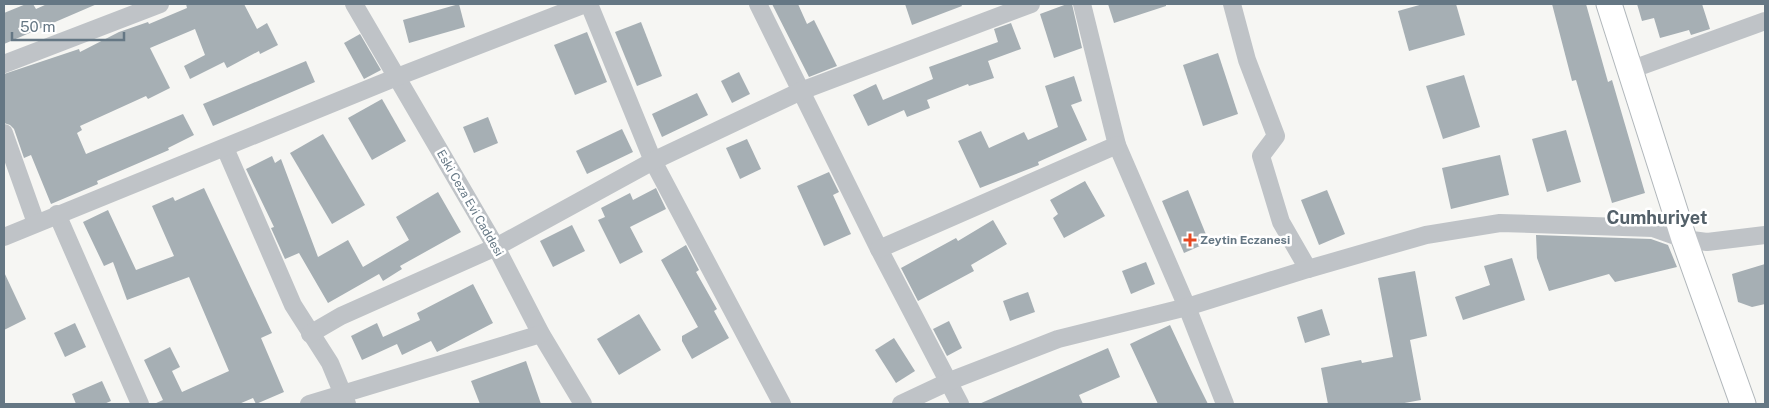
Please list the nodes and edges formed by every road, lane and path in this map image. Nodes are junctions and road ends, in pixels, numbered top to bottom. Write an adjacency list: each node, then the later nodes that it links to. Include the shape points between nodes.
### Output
1 (160, 4): 12 (street)
2 (354, 4): 14 (street, Eski Ceza Evi Caddesi)
3 (585, 4): 14 (street)
4 (589, 4): 19 (street)
5 (758, 4): 15 (street)
6 (1031, 4): 15 (street)
7 (1082, 4): 17 (street)
8 (1232, 4): 27 (street, via 1248,60 1276,136 1261,156 1281,222)
9 (1598, 4): 23 (street)
10 (1609, 4): 13 (street)
11 (1765, 21): 13 (street)
12 (4, 64)
13 (1630, 70): 23 (street)
14 (397, 77): 18 (street); 25 (street, Eski Ceza Evi Caddesi)
15 (801, 91): 19 (street); 26 (street)
16 (4, 133): 21 (street)
17 (1117, 145): 26 (street); 28 (street)
18 (225, 148): 20 (street); 29 (street, via 293,305)
19 (654, 161): 25 (street); 36 (street)
20 (57, 214): 21 (street); 33 (street)
21 (36, 223): 24 (street)
22 (1765, 235): 23 (street, via 1707,242)
23 (1677, 236): 27 (street, via 1652,228 1500,223 1426,235); 40 (street); 41 (street)
24 (4, 237)
25 (496, 248): 29 (street, via 342,316); 30 (street, Eski Ceza Evi Caddesi)
26 (879, 249): 31 (street)
27 (1308, 269): 28 (street)
28 (1187, 307): 31 (street, via 1058,339); 39 (street)
29 (310, 334): 32 (street, via 330,363)
30 (541, 334): 32 (street); 35 (street, Eski Ceza Evi Caddesi)
31 (950, 381): 37 (street); 38 (street)
32 (344, 399): 34 (street)
33 (140, 404)
34 (308, 404)
35 (583, 404)
36 (782, 404)
37 (901, 404)
38 (960, 404)
39 (1225, 404)
40 (1730, 404)
41 (1742, 404)

